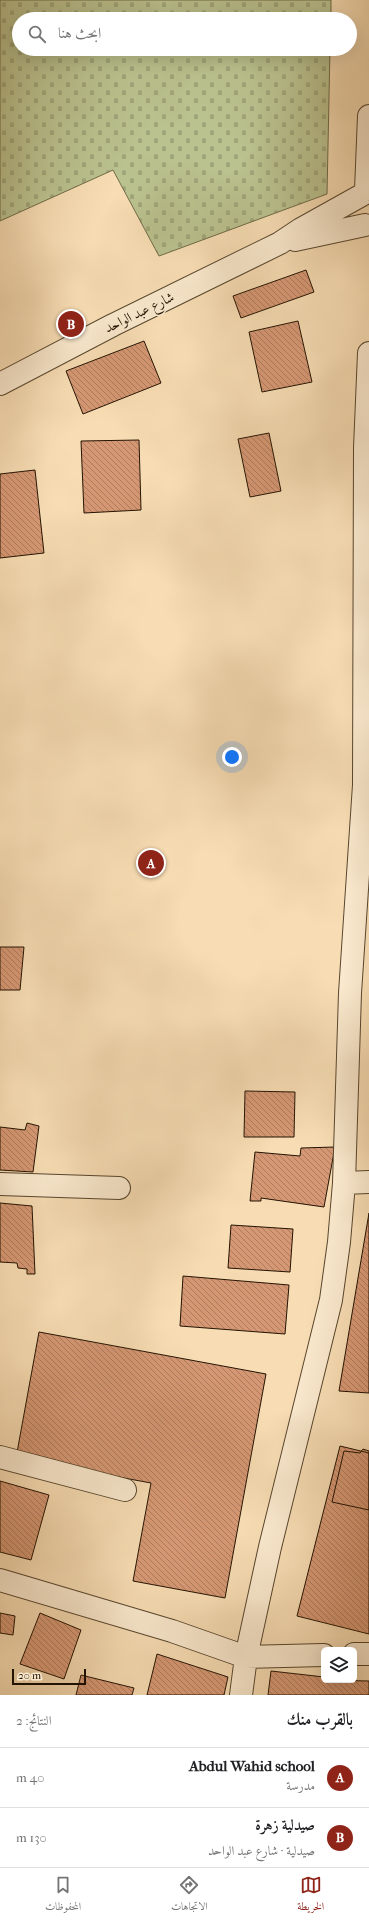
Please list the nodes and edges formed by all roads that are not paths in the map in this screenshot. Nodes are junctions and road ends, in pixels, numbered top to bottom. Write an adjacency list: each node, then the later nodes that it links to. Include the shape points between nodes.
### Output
1 (369, 116): 2 (street)
2 (368, 140): 3 (street)
3 (366, 192): 4 (street, via 359,201 358,214); 5 (street, شارع عبد الواحد)
4 (367, 226): 5 (street, شارع عبد الواحد)
5 (280, 243): 7 (street, شارع عبد الواحد)
6 (369, 353): 8 (street)
7 (0, 384)
8 (367, 448): 9 (street)
9 (366, 785): 10 (street)
10 (360, 993): 12 (street)
11 (369, 1182): 12 (street)
12 (344, 1183): 21 (street, via 331,1300 272,1539)
13 (0, 1184): 14 (street)
14 (119, 1188)
15 (0, 1457): 16 (street)
16 (126, 1490)
17 (0, 1580): 21 (street, via 172,1631)
18 (357, 1654): 19 (street)
19 (369, 1654)
20 (321, 1655): 21 (street)
21 (246, 1657): 22 (street)
22 (241, 1695)

